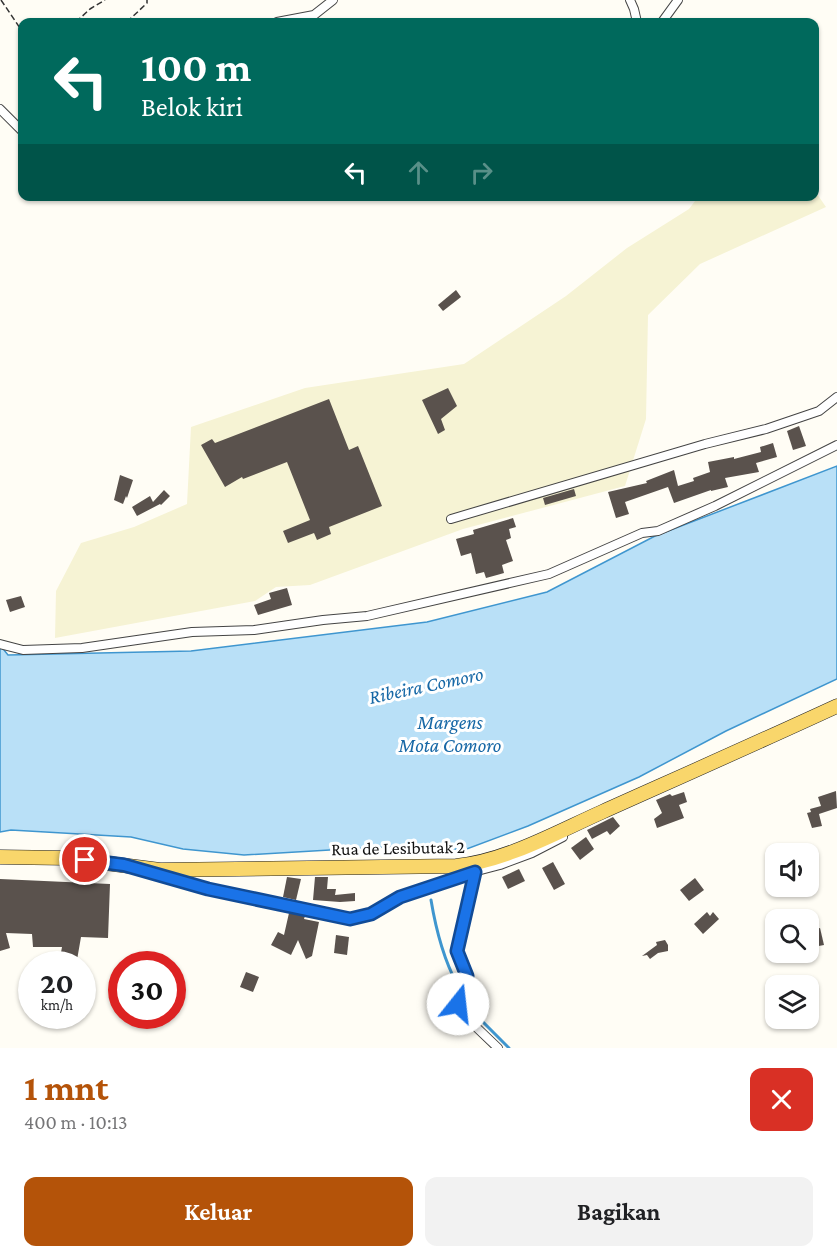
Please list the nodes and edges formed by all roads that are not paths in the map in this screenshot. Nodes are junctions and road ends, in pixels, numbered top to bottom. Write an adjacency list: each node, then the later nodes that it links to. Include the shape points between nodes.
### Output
1 (333, 0): 4 (street, via 314,15)
2 (630, 0): 5 (street)
3 (678, 0): 6 (street)
4 (298, 18)
5 (636, 18)
6 (666, 18)
7 (0, 109): 8 (street)
8 (18, 128)
9 (837, 397): 11 (street, via 819,411 766,429)
10 (837, 445): 12 (street, via 715,506 549,574 367,616 254,630 192,632 82,648 23,650)
11 (451, 519)
12 (0, 644)
13 (837, 706): 14 (main road, Rua de Lesibutak 2)
14 (598, 814): 16 (main road, Rua de Lesibutak 2, via 500,856 466,865 160,870); 17 (street, via 577,830 532,853)
15 (0, 857): 16 (main road, Rua de Lesibutak 2, via 66,858)
16 (124, 865): 17 (street, via 208,889 350,919)
17 (475, 872): 18 (street, via 457,951 467,976 458,1004)
18 (498, 1048)

